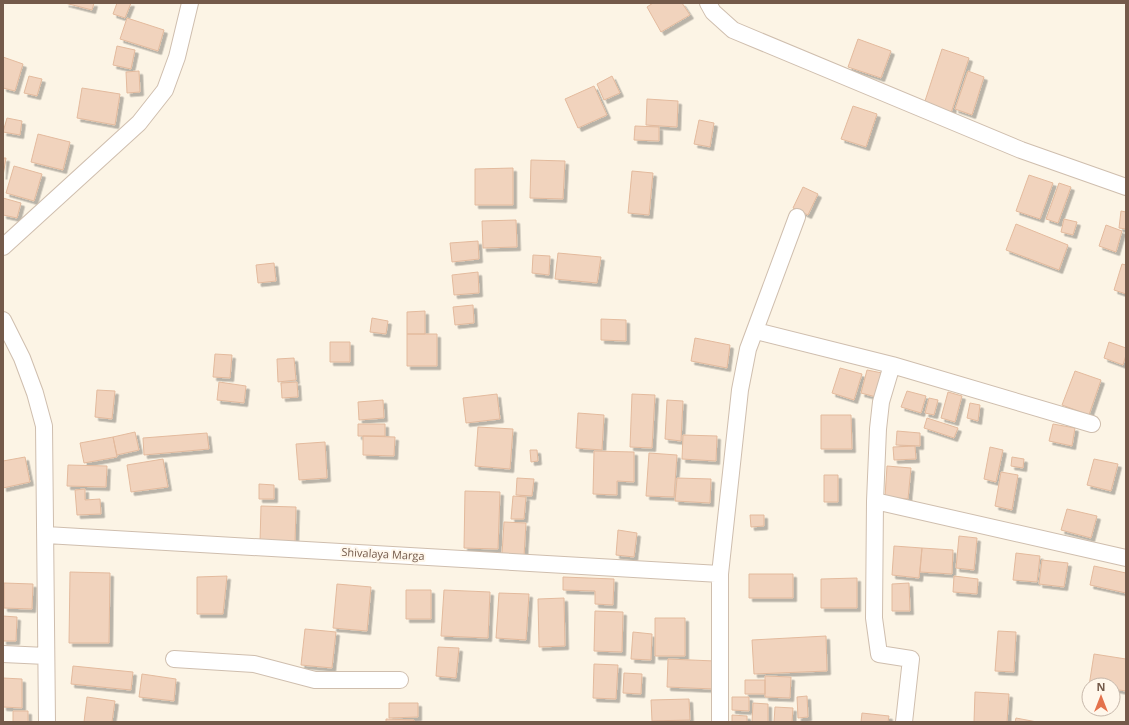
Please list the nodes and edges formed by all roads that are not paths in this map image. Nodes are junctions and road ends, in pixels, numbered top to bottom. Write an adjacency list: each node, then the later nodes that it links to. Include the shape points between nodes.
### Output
1 (190, 3): 5 (street, via 177,57 165,90 139,123)
2 (708, 3): 3 (street, via 713,12 733,30 1021,150)
3 (1126, 187)
4 (797, 217): 7 (street)
5 (3, 247)
6 (3, 320): 11 (street, via 22,358 44,426)
7 (756, 330): 8 (street); 13 (street, via 748,349 740,390)
8 (892, 364): 9 (street); 10 (street, via 881,402)
9 (1092, 424)
10 (874, 501): 12 (street); 20 (street, via 874,618 879,654 911,659)
11 (46, 535): 13 (street, Shivalaya Marga); 15 (street)
12 (1126, 558)
13 (720, 574): 19 (street)
14 (3, 654): 15 (street)
15 (46, 656): 18 (street)
16 (174, 659): 17 (street, via 254,664 315,680)
17 (400, 680)
18 (47, 722)
19 (720, 722)
20 (904, 722)

